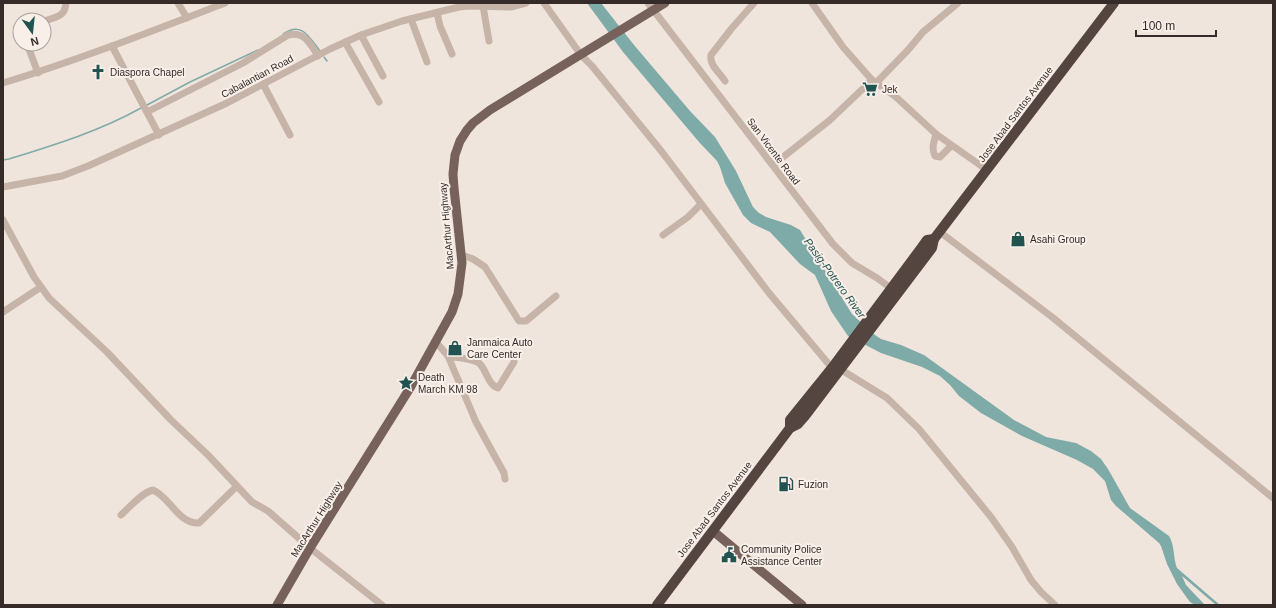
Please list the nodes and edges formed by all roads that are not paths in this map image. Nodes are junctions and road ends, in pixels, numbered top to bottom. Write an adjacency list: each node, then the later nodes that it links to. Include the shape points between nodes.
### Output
1 (66, 3): 15 (street, via 66,10 62,15)
2 (178, 3): 16 (street)
3 (225, 3): 16 (street)
4 (526, 3): 12 (street, Cabalantian Road, via 511,7)
5 (544, 3): 24 (street)
6 (665, 3): 13 (main road, MacArthur Highway)
7 (754, 3): 29 (street, via 711,55 712,63)
8 (812, 3): 30 (street, via 843,47)
9 (958, 3): 30 (street, via 923,32 908,50)
10 (1114, 3): 40 (highway, Jose Abad Santos Avenue)
11 (458, 5): 12 (street, Cabalantian Road); 14 (street, Cabalantian Road)
12 (483, 6): 19 (street)
13 (651, 8): 24 (main road, MacArthur Highway); 39 (street, San Vicente Road)
14 (437, 12): 17 (street, Cabalantian Road); 23 (street)
15 (52, 18)
16 (187, 18): 21 (street)
17 (411, 19): 18 (street, Cabalantian Road); 26 (street)
18 (361, 35): 20 (street, Cabalantian Road); 28 (street)
19 (489, 41)
20 (345, 42): 25 (street, Cabalantian Road); 33 (street)
21 (112, 46): 27 (street); 34 (street)
22 (30, 52): 27 (street)
23 (452, 54)
24 (582, 54): 42 (street); 46 (main road, MacArthur Highway, via 490,110 467,130 460,141 453,174)
25 (318, 56): 32 (street, Cabalantian Road); 34 (street, via 305,38 295,33 288,35 253,58)
26 (427, 62)
27 (38, 73): 31 (street)
28 (383, 76)
29 (725, 81)
30 (874, 81): 35 (street, via 896,97); 39 (street)
31 (3, 83)
32 (263, 84): 36 (street, Cabalantian Road); 37 (street)
33 (379, 102)
34 (146, 110): 36 (street)
35 (936, 134): 38 (street); 38 (street, via 933,144 935,156 940,157)
36 (159, 135): 41 (street, Cabalantian Road, via 62,176)
37 (290, 135)
38 (951, 146): 40 (street)
39 (773, 165): 48 (street, San Vicente Road, via 846,258 877,278)
40 (987, 170): 45 (highway, Jose Abad Santos Avenue)
41 (3, 187)
42 (701, 204): 44 (street); 54 (street, via 770,293)
43 (3, 220): 47 (street)
44 (663, 235)
45 (937, 235): 48 (highway, Jose Abad Santos Avenue, via 927,240); 57 (street, via 1052,317)
46 (462, 255): 49 (street, via 485,266 519,321 526,321 532,317); 51 (main road, MacArthur Highway, via 458,294 452,312)
47 (41, 287): 50 (street); 56 (street, via 49,298 107,352 208,455)
48 (892, 292): 54 (highway, Jose Abad Santos Avenue)
49 (556, 296)
50 (3, 312)
51 (436, 342): 52 (street); 60 (main road, MacArthur Highway)
52 (448, 356): 53 (street, via 478,363 491,383 498,388); 55 (street, via 476,422 503,471)
53 (514, 362)
54 (838, 367): 59 (highway, Jose Abad Santos Avenue, via 805,416 790,428); 65 (street, via 887,398 919,429 991,517 1031,580)
55 (504, 479)
56 (236, 487): 58 (street, via 199,522 194,523 176,512 153,490); 60 (street)
57 (1273, 498)
58 (121, 515)
59 (713, 531): 63 (highway, Jose Abad Santos Avenue); 64 (main road)
60 (310, 548): 61 (main road, MacArthur Highway); 62 (street)
61 (277, 605)
62 (382, 605)
63 (657, 605)
64 (802, 605)
65 (1055, 605)

